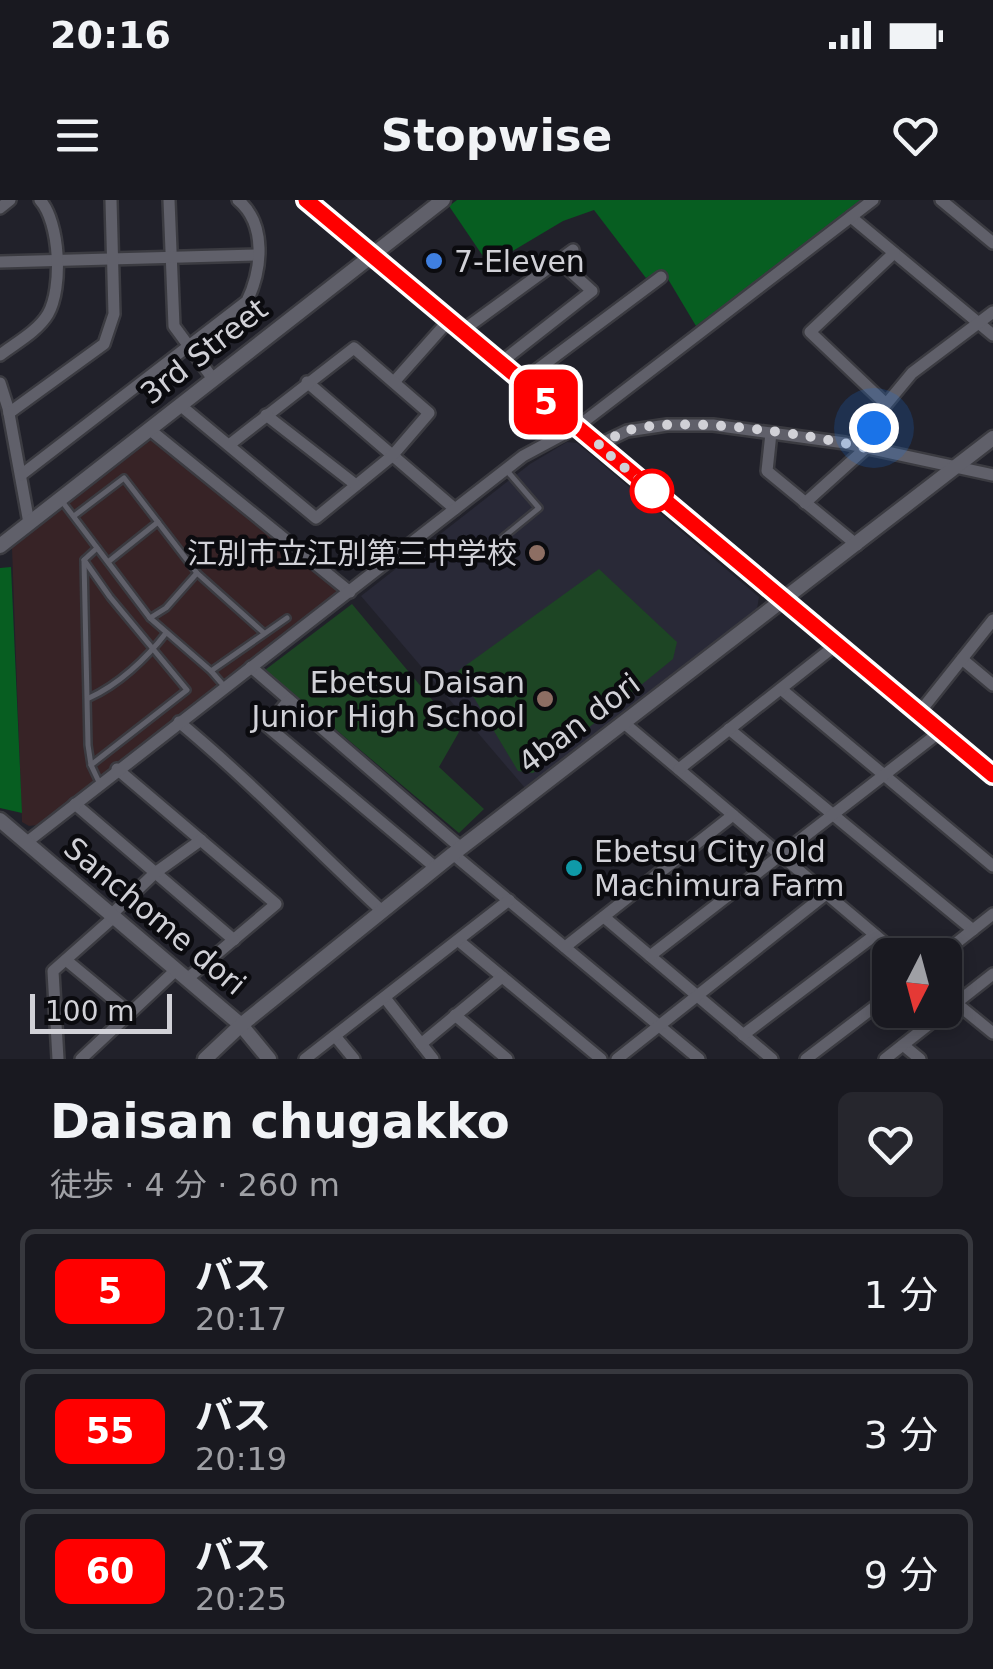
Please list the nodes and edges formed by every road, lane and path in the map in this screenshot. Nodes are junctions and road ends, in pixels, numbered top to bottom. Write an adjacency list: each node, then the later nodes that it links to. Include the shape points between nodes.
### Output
1 (10, 200): 10 (street)
2 (40, 200): 19 (street, via 54,225)
3 (111, 200): 18 (street)
4 (169, 200): 17 (street)
5 (238, 200): 15 (street, via 258,228)
6 (306, 200): 16 (street)
7 (442, 200): 16 (street, 3rd Street)
8 (873, 200): 11 (street)
9 (941, 200): 12 (street)
10 (0, 208)
11 (850, 217): 14 (street); 40 (street)
12 (993, 243)
13 (573, 250): 20 (street)
14 (894, 253): 25 (street); 36 (street, via 810,332)
15 (257, 255): 17 (street); 28 (street, via 257,280 247,301)
16 (372, 255): 24 (street); 31 (street, 3rd Street)
17 (170, 257): 18 (street); 28 (street, via 174,326)
18 (113, 259): 19 (street); 38 (street, via 114,314 104,344)
19 (56, 260): 21 (street); 29 (street, via 49,312)
20 (558, 260): 26 (street); 30 (street, via 592,290)
21 (0, 262)
22 (660, 277): 32 (street)
23 (993, 312): 25 (street)
24 (449, 320): 26 (street); 34 (street)
25 (979, 323): 27 (street); 36 (street, via 912,372)
26 (462, 331): 30 (street)
27 (993, 335)
28 (187, 347): 31 (street); 51 (street)
29 (0, 355)
30 (500, 363): 32 (street)
31 (213, 379): 37 (street, 3rd Street)
32 (522, 381): 40 (street)
33 (307, 382): 34 (street, via 354,348); 39 (street); 47 (street)
34 (394, 382): 47 (street, via 429,412)
35 (0, 384): 38 (street)
36 (886, 404): 46 (street)
37 (180, 405): 41 (street, 3rd Street); 44 (street)
38 (9, 413): 51 (street)
39 (266, 415): 44 (street); 52 (street)
40 (576, 427): 45 (street); 49 (street)
41 (150, 429): 53 (street, 3rd Street); 66 (street)
42 (771, 433): 45 (street, via 667,425 626,431); 46 (street); 54 (street, via 767,472)
43 (993, 438): 48 (street, 4ban dori)
44 (229, 445): 52 (street, via 316,518)
45 (598, 445): 67 (street)
46 (866, 448): 48 (street); 54 (street)
47 (392, 456): 52 (street); 55 (street)
48 (954, 468): 50 (street); 60 (street, 4ban dori)
49 (506, 469): 55 (street); 59 (lane, via 539,508)
50 (993, 475)
51 (22, 476): 58 (street)
52 (356, 486)
53 (60, 498): 56 (lane); 58 (street, 3rd Street)
54 (806, 502): 60 (street)
55 (455, 510): 66 (street)
56 (74, 516): 57 (lane, via 124,478); 62 (lane)
57 (158, 522): 64 (lane); 65 (lane)
58 (30, 523): 61 (street, 3rd Street)
59 (495, 544)
60 (857, 544): 67 (street, 4ban dori)
61 (0, 546)
62 (96, 548): 63 (lane); 64 (lane)
63 (84, 560): 74 (lane); 81 (lane)
64 (108, 562): 68 (lane)
65 (196, 574): 68 (lane); 72 (lane)
66 (350, 592): 76 (street)
67 (783, 602): 73 (street); 85 (street, 4ban dori)
68 (150, 618): 71 (lane)
69 (287, 618): 72 (lane)
70 (993, 620): 75 (street)
71 (166, 633): 74 (lane); 77 (lane)
72 (264, 633): 77 (lane)
73 (836, 645): 80 (street); 83 (street)
74 (154, 649): 81 (lane); 88 (lane, via 187,690)
75 (962, 659): 78 (street); 83 (street)
76 (251, 667): 79 (street); 82 (street)
77 (211, 670): 79 (lane)
78 (993, 685)
79 (226, 688): 84 (street)
80 (781, 689): 86 (street); 92 (street)
81 (89, 698): 88 (lane)
82 (289, 700): 100 (street); 103 (street, via 266,726)
83 (918, 713): 87 (street)
84 (179, 722): 89 (street); 107 (street)
85 (624, 723): 90 (street); 100 (street, 4ban dori)
86 (730, 729): 90 (street); 96 (street)
87 (941, 732): 91 (street); 92 (street)
88 (90, 766): 93 (lane)
89 (117, 769): 93 (street); 98 (street)
90 (678, 770): 95 (street)
91 (993, 775)
92 (883, 776): 96 (street); 102 (street)
93 (100, 784): 94 (street)
94 (75, 804): 99 (street); 104 (street)
95 (733, 815): 101 (street); 110 (street)
96 (831, 815): 101 (street); 111 (street)
97 (0, 820): 99 (street, Sanchome dori)
98 (201, 840): 104 (street); 115 (street, via 276,904)
99 (27, 842): 109 (street, Sanchome dori)
100 (457, 851): 103 (street, 4ban dori); 106 (street)
101 (780, 854): 105 (street); 118 (street)
102 (993, 866)
103 (436, 868): 107 (street, 4ban dori)
104 (155, 874): 109 (street); 115 (street)
105 (826, 894): 112 (street); 123 (street)
106 (509, 900): 116 (street); 117 (street)
107 (382, 912): 130 (street, 4ban dori)
108 (993, 914): 111 (street)
109 (112, 916): 119 (street); 120 (street, Sanchome dori)
110 (604, 917): 117 (street); 118 (street)
111 (973, 930): 114 (street)
112 (875, 935): 113 (street); 134 (street)
113 (879, 938)
114 (962, 939)
115 (234, 940): 120 (street)
116 (459, 941): 122 (street); 124 (street)
117 (565, 947): 131 (street)
118 (650, 956): 123 (street)
119 (66, 960): 128 (street); 138 (street, via 54,971)
120 (181, 974): 128 (street); 130 (street, Sanchome dori)
121 (993, 974): 125 (street)
122 (502, 977): 129 (street); 146 (street)
123 (696, 996): 131 (street); 134 (street)
124 (385, 998): 135 (street); 136 (street)
125 (962, 998)
126 (962, 1008): 133 (street)
127 (872, 1009): 150 (street)
128 (130, 1012): 139 (street)
129 (455, 1016): 136 (street); 145 (street)
130 (241, 1025): 140 (street, 4ban dori); 141 (street, Sanchome dori)
131 (659, 1026): 147 (street); 148 (street)
132 (924, 1028): 137 (street)
133 (993, 1033)
134 (743, 1035): 149 (street)
135 (335, 1036): 142 (street); 143 (street)
136 (421, 1044): 144 (street)
137 (903, 1045): 151 (street); 152 (street)
138 (58, 1059)
139 (80, 1059)
140 (206, 1059)
141 (269, 1059)
142 (305, 1059)
143 (354, 1059)
144 (433, 1059)
145 (507, 1059)
146 (602, 1059)
147 (616, 1059)
148 (699, 1059)
149 (772, 1059)
150 (806, 1059)
151 (886, 1059)
152 (920, 1059)

